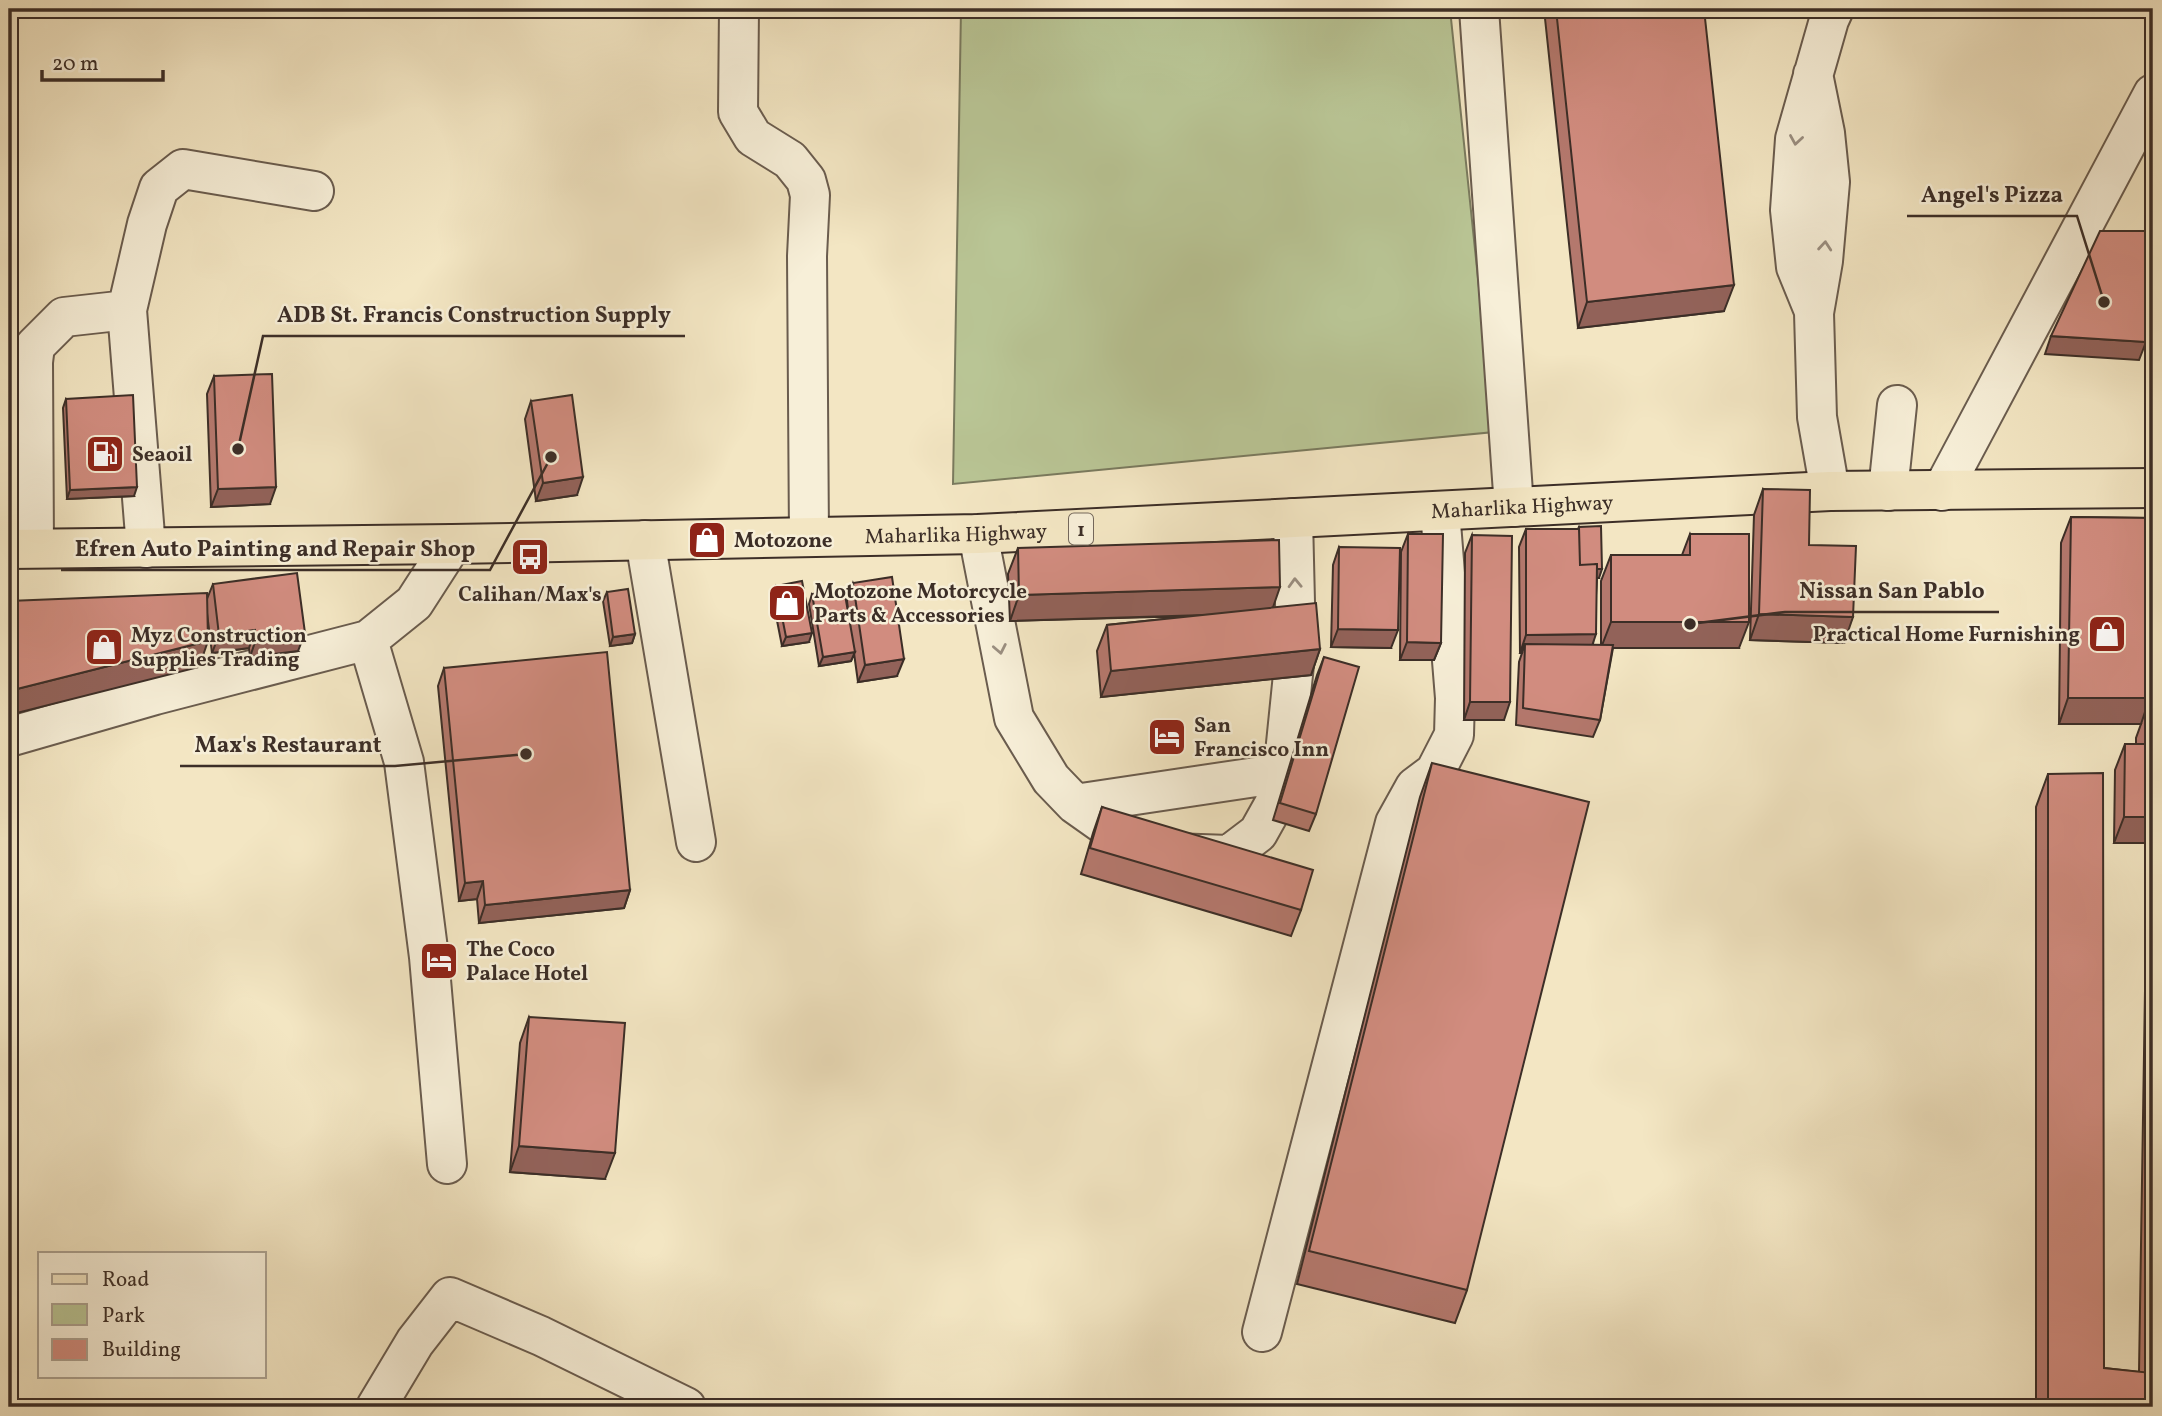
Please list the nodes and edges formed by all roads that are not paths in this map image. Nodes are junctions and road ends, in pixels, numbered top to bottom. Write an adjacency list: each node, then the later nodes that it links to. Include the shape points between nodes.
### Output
1 (739, 9): 16 (street, via 738,112 752,138 790,160 806,180 810,195)
2 (1479, 9): 12 (street)
3 (1834, 9): 9 (street, via 1813,75 1830,182 1814,313 1817,417)
4 (2153, 94): 11 (street)
5 (314, 191): 6 (street, via 183,169 159,188)
6 (127, 310): 19 (street, via 64,317 35,346); 20 (street)
7 (1897, 405): 10 (street)
8 (2153, 488): 11 (main road, Maharlika Highway / 1)
9 (1830, 491): 10 (main road, Maharlika Highway / 1); 12 (main road, Maharlika Highway / 1)
10 (1888, 491): 11 (main road, Maharlika Highway / 1)
11 (1941, 491)
12 (1514, 507): 13 (main road, Maharlika Highway / 1)
13 (1440, 511): 14 (main road, Maharlika Highway / 1); 27 (street, via 1454,735 1435,772 1415,787 1395,823)
14 (1293, 518): 15 (main road, Maharlika Highway / 1); 23 (street, one-way to 14, via 1296,645)
15 (978, 534): 16 (main road, Maharlika Highway / 1); 24 (street, one-way to 24, via 1014,718 1051,779)
16 (809, 537): 17 (main road, Maharlika Highway / 1)
17 (645, 540): 18 (main road, Maharlika Highway / 1); 25 (street)
18 (452, 544): 20 (main road, Maharlika Highway / 1); 21 (street, via 414,603)
19 (21, 548): 20 (main road, Maharlika Highway / 1)
20 (146, 548)
21 (368, 640): 22 (street); 26 (street, via 404,762 429,957)
22 (9, 737)
23 (1283, 773): 24 (street); 24 (street, via 1277,799 1258,833 1229,855 1172,853 1116,832)
24 (1075, 804)
25 (696, 842)
26 (447, 1164)
27 (1262, 1332)
28 (376, 1407): 29 (street, via 415,1342 450,1297)
29 (686, 1407)

